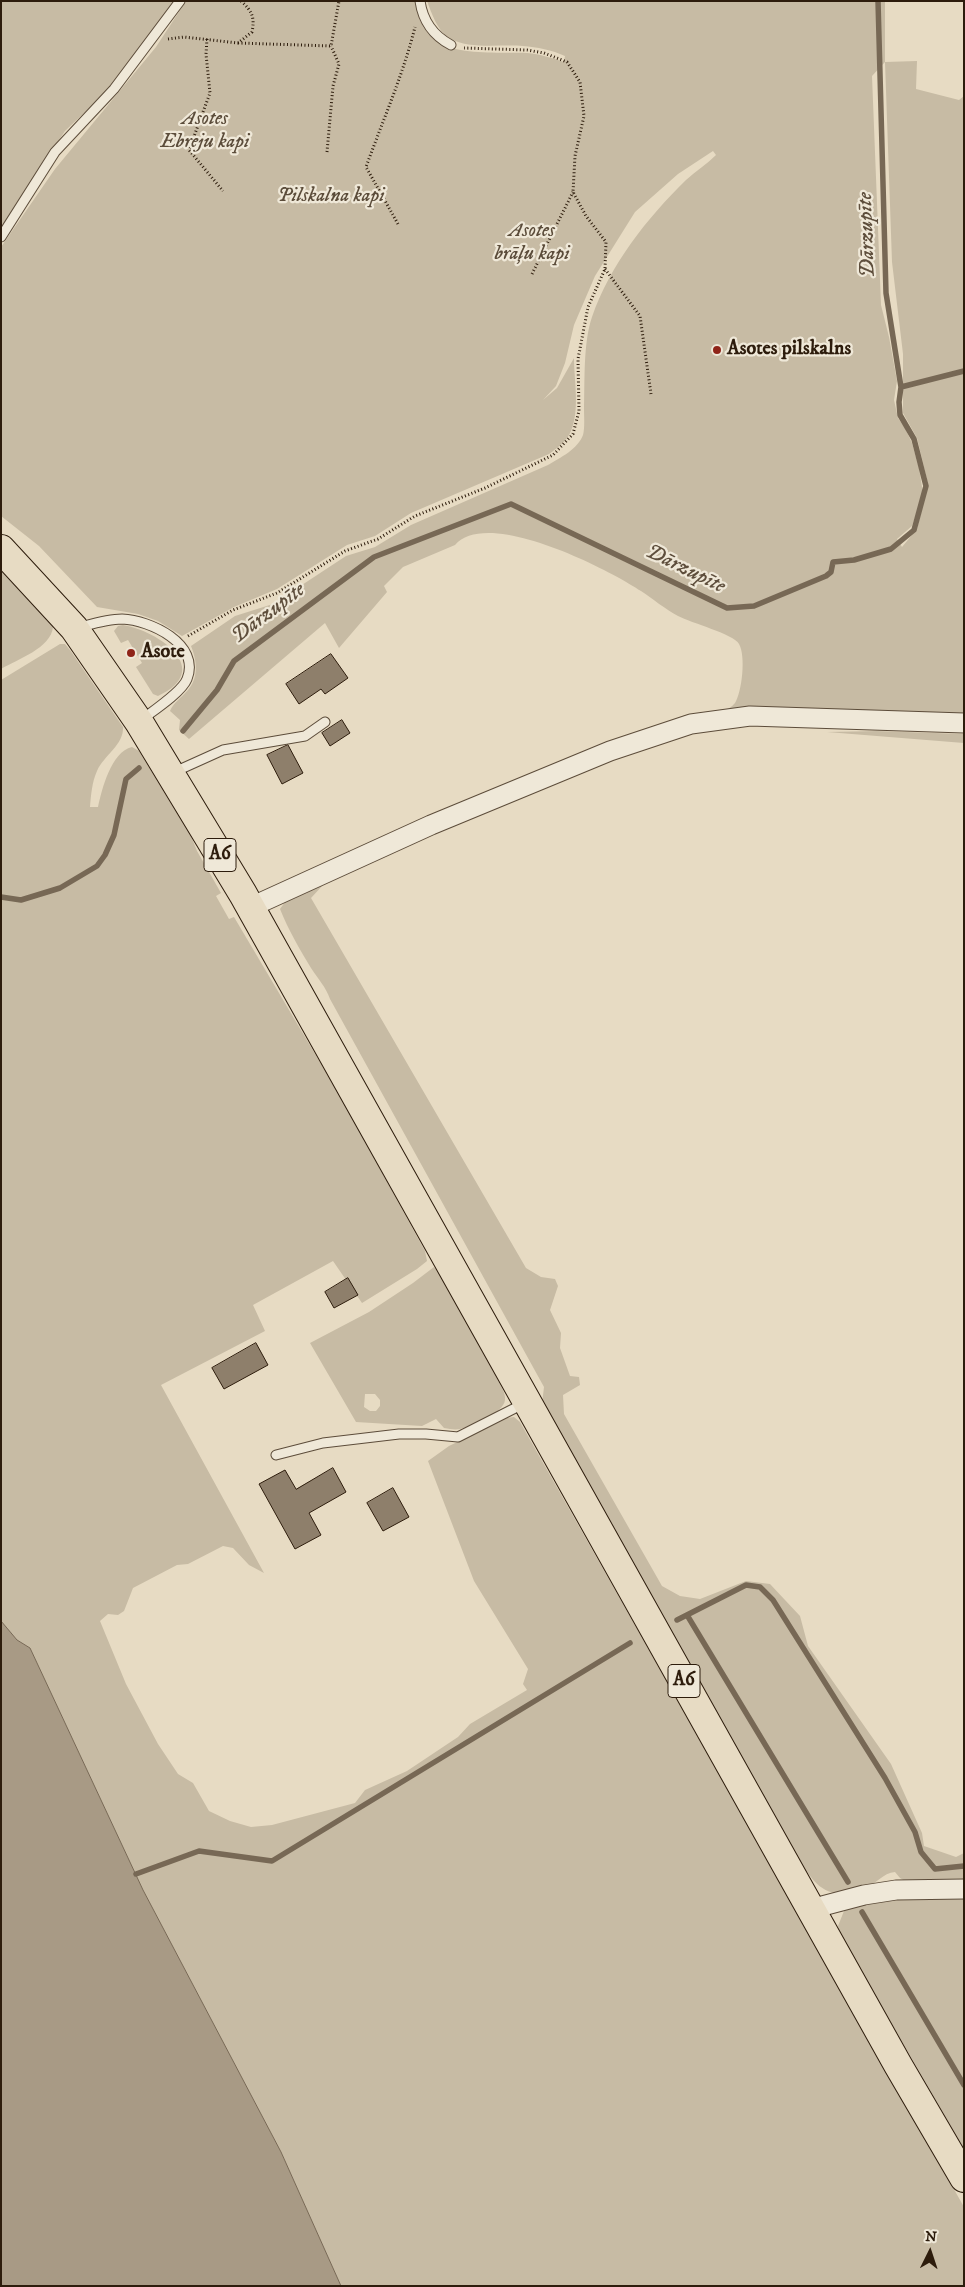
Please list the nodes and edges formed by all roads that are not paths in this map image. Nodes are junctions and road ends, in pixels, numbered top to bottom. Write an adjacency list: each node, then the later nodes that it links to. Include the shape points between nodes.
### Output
1 (180, 1): 4 (lane, via 114,89 55,152)
2 (421, 3): 3 (lane, via 432,31)
3 (451, 45)
4 (1, 237)
5 (1, 549): 6 (highway, A6)
6 (74, 628): 7 (highway, A6); 7 (lane, via 110,620 132,620 155,627 184,651 189,661 184,685)
7 (139, 722): 10 (highway, A6)
8 (325, 722): 10 (lane, via 305,736 223,750)
9 (964, 723): 11 (street, via 750,716 691,724 610,751 448,817)
10 (171, 773): 11 (highway, A6)
11 (251, 908): 12 (highway, A6)
12 (528, 1402): 13 (lane, via 458,1437 400,1434 323,1443); 15 (highway, A6)
13 (276, 1455)
14 (964, 1889): 15 (street, via 896,1890)
15 (811, 1909): 16 (highway, A6)
16 (964, 2178)

